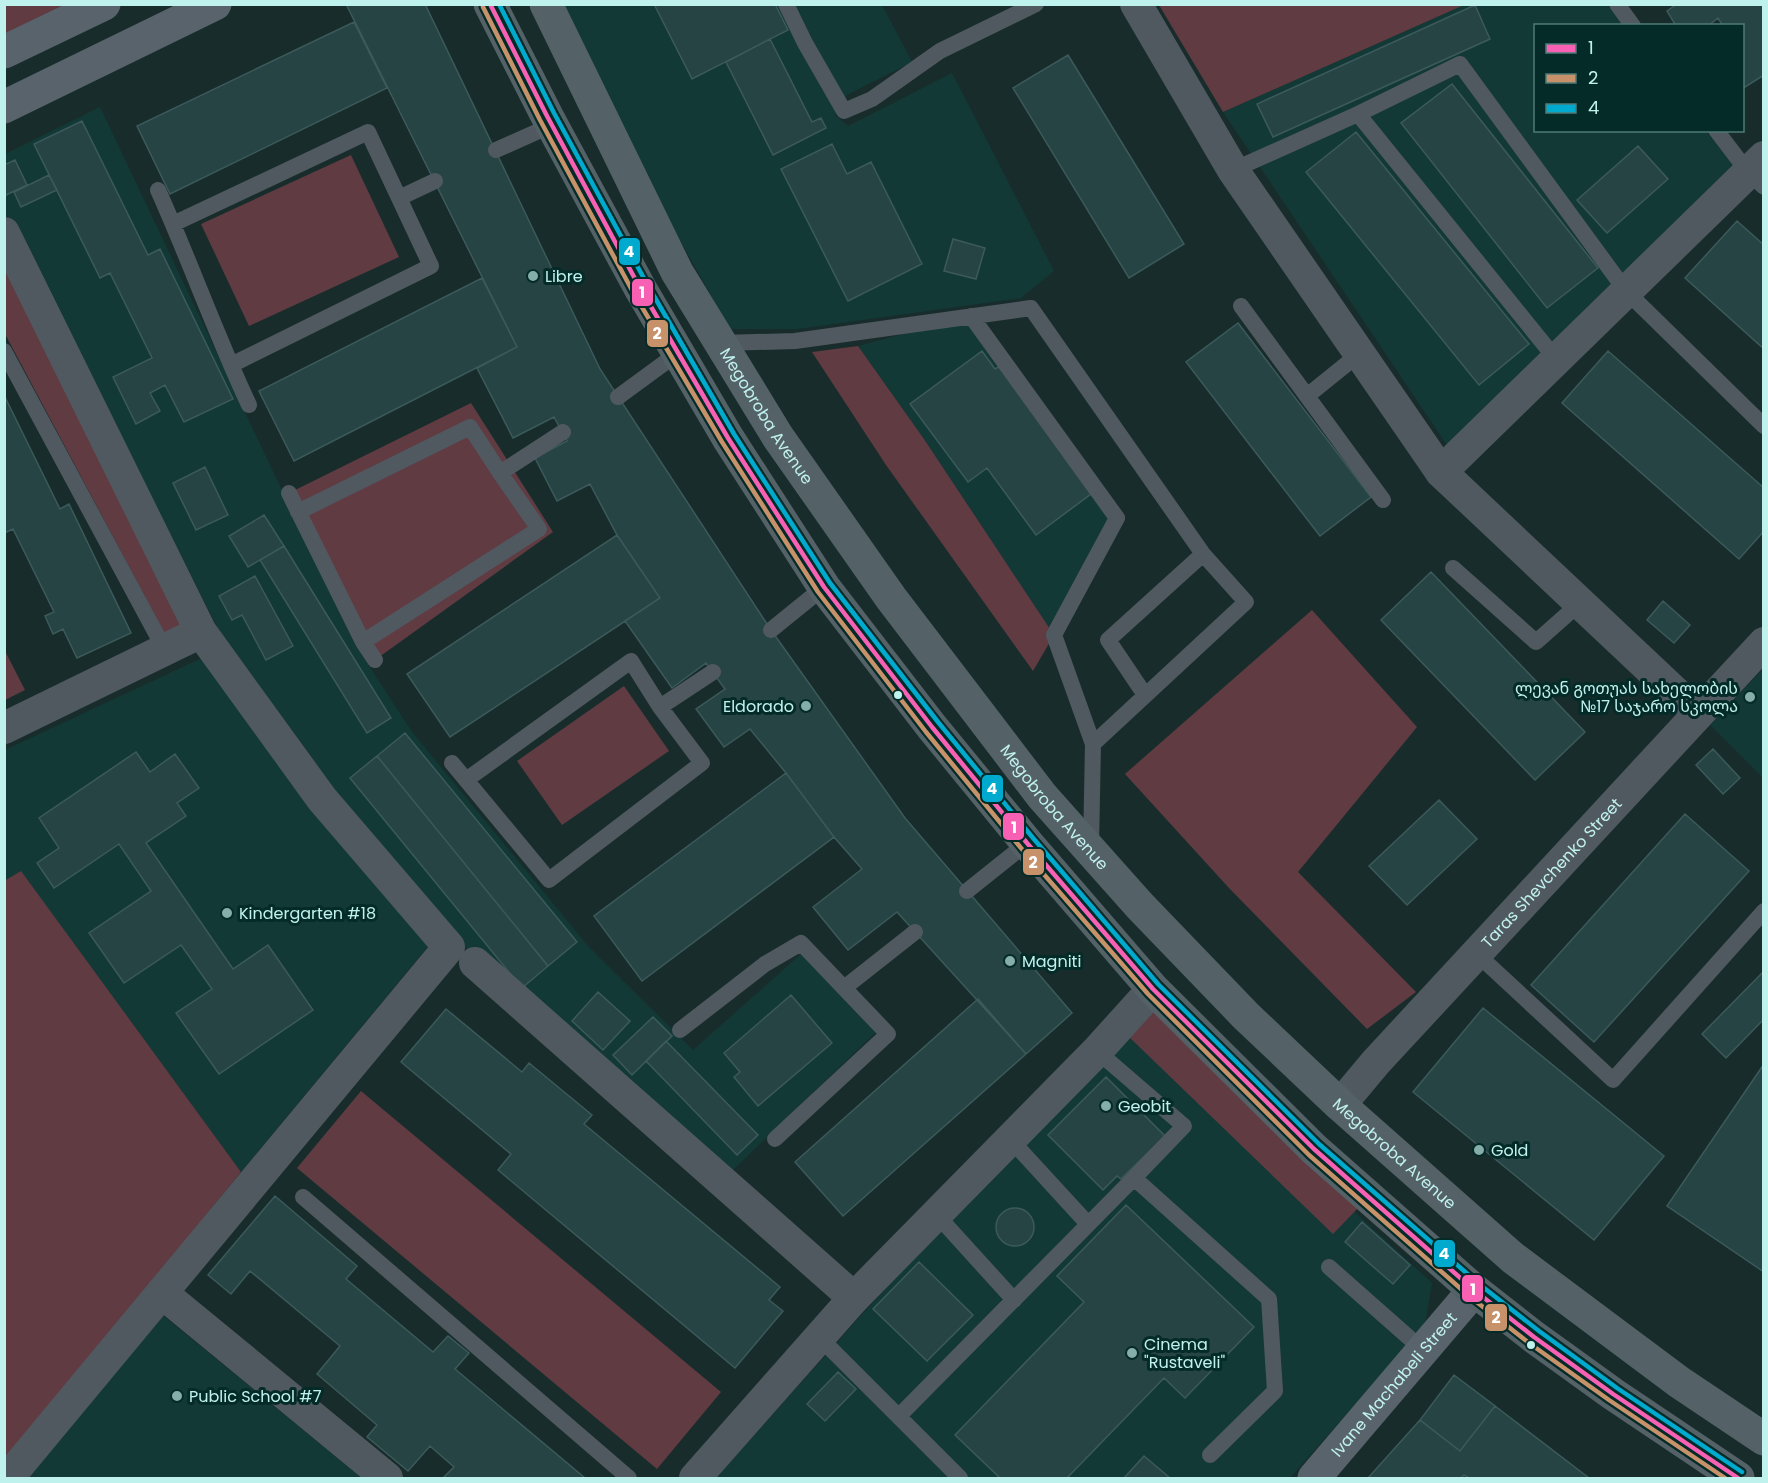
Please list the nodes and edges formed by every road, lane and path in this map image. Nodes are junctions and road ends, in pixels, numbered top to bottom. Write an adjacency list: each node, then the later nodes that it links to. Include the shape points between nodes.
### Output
1 (104, 4): 10 (main road)
2 (215, 4): 11 (main road)
3 (490, 4): 13 (main road)
4 (546, 4): 26 (main road, Megobroba Avenue, via 677,272)
5 (786, 4): 6 (lane, via 844,111 872,99 940,51)
6 (1036, 4)
7 (1136, 4): 16 (street)
8 (1617, 4): 9 (lane)
9 (1632, 24)
10 (4, 52)
11 (4, 106)
12 (1358, 114): 16 (lane); 23 (lane, via 1460,64); 30 (lane)
13 (552, 124): 15 (lane); 28 (main road)
14 (1718, 132): 17 (lane)
15 (496, 150)
16 (1233, 170): 29 (street)
17 (1758, 172): 23 (street)
18 (435, 181): 20 (lane)
19 (158, 190): 21 (lane)
20 (399, 198): 21 (lane, via 368,132); 31 (lane, via 431,266)
21 (173, 224): 31 (lane)
22 (4, 233): 47 (street)
23 (1626, 291): 30 (street); 35 (lane)
24 (1241, 306): 32 (lane)
25 (971, 316): 26 (lane, via 795,341); 42 (lane, via 1031,308); 57 (lane, via 1117,518 1054,635)
26 (721, 343): 61 (main road, Megobroba Avenue, via 778,437 891,598 1042,796)
27 (4, 351): 50 (lane)
28 (678, 353): 33 (lane); 44 (main road)
29 (1359, 354): 32 (lane); 37 (street)
30 (1556, 359): 37 (street)
31 (231, 365): 34 (lane)
32 (1307, 396): 40 (lane)
33 (618, 397)
34 (249, 405)
35 (1764, 426)
36 (563, 432): 38 (lane)
37 (1441, 471): 45 (street)
38 (500, 473): 41 (lane, via 470,427); 48 (lane, via 538,529)
39 (289, 493): 41 (lane)
40 (1383, 500)
41 (298, 512): 48 (lane)
42 (1203, 554): 53 (lane, via 1108,640); 53 (lane, via 1246,602)
43 (1453, 568): 45 (lane, via 1536,642)
44 (824, 587): 46 (lane); 60 (main road)
45 (1580, 603): 55 (street)
46 (771, 630)
47 (201, 632): 50 (street); 80 (street, via 322,799 449,947)
48 (363, 642): 51 (lane)
49 (1764, 643): 55 (street, Taras Shevchenko Street)
50 (165, 650): 56 (street)
51 (375, 660)
52 (712, 672): 54 (lane)
53 (1145, 695): 57 (lane)
54 (660, 707): 59 (lane, via 631,661); 59 (lane, via 702,763 549,880)
55 (1698, 714): 65 (street, Taras Shevchenko Street)
56 (4, 728)
57 (1093, 744): 61 (lane)
58 (452, 763): 59 (lane)
59 (466, 780)
60 (1027, 843): 62 (lane); 68 (main road)
61 (1091, 851): 71 (main road, Megobroba Avenue, via 1246,1016)
62 (967, 891)
63 (1764, 911): 65 (lane, via 1612,1080)
64 (915, 932): 67 (lane)
65 (1477, 954): 71 (street, Taras Shevchenko Street)
66 (475, 963): 81 (street)
67 (844, 988): 69 (lane, via 801,943 765,964); 72 (lane, via 888,1035)
68 (1153, 989): 70 (street); 79 (main road, via 1314,1149)
69 (680, 1030)
70 (1097, 1051): 73 (street); 74 (lane, via 1184,1126)
71 (1340, 1104): 86 (main road, Megobroba Avenue, via 1513,1257 1679,1383)
72 (775, 1139)
73 (1010, 1139): 76 (street); 77 (lane)
74 (1134, 1178): 77 (lane); 87 (lane, via 1269,1299 1275,1391)
75 (303, 1197): 91 (lane)
76 (936, 1214): 81 (street); 82 (lane)
77 (1088, 1224): 82 (lane)
78 (1329, 1267): 84 (lane)
79 (1474, 1290): 84 (main road, Ivane Machabeli Street); 94 (main road, via 1613,1394)
80 (162, 1293): 89 (street); 90 (street)
81 (854, 1298): 83 (street)
82 (1014, 1300): 85 (lane)
83 (819, 1337): 85 (lane); 92 (street)
84 (1423, 1350): 93 (main road, Ivane Machabeli Street)
85 (899, 1416): 88 (lane)
86 (1764, 1439)
87 (1209, 1455)
88 (954, 1476)
89 (8, 1479)
90 (387, 1479)
91 (629, 1479)
92 (695, 1479)
93 (1314, 1479)
94 (1738, 1479)

